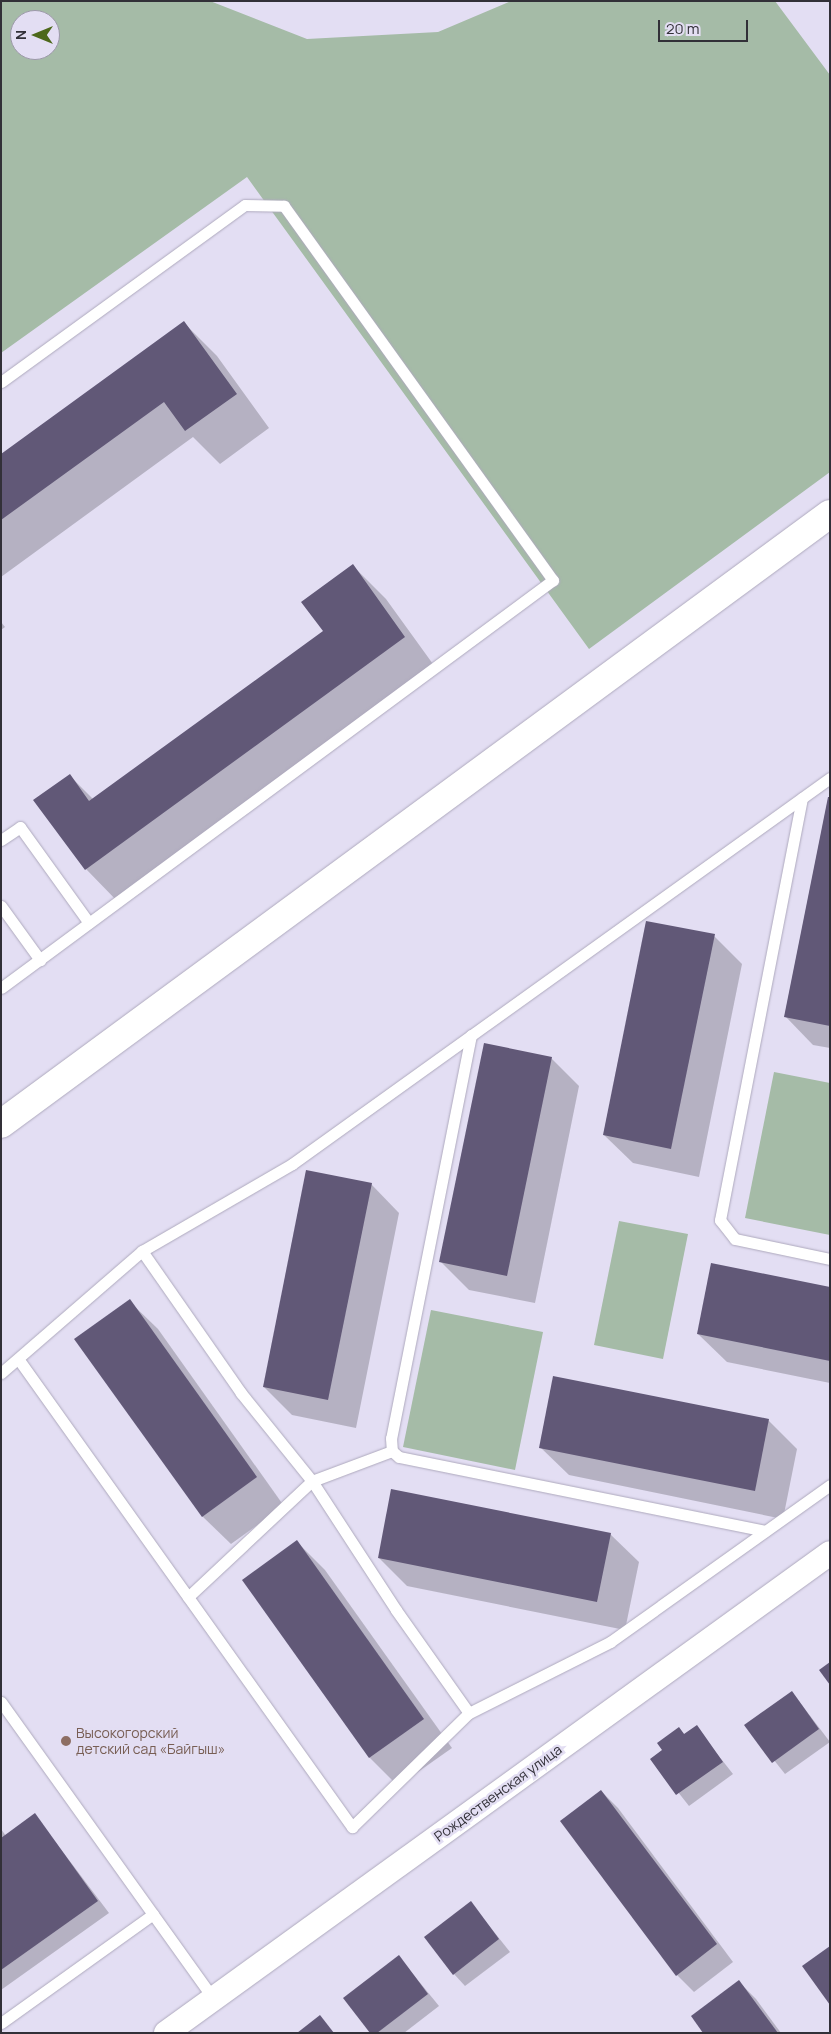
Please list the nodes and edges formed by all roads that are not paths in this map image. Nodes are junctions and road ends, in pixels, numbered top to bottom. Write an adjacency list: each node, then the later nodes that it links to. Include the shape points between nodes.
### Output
1 (1, 382): 7 (lane, via 245,206 284,206 553,580)
2 (830, 514): 11 (street)
3 (830, 778): 4 (lane)
4 (802, 798): 10 (lane); 13 (lane, via 720,1220 735,1239)
5 (1, 840): 7 (lane, via 20,827)
6 (1, 906): 8 (lane)
7 (89, 924): 8 (lane)
8 (40, 960): 9 (lane)
9 (1, 988)
10 (471, 1035): 12 (lane, via 292,1164); 16 (lane, via 391,1438)
11 (1, 1124)
12 (142, 1251): 14 (lane); 17 (lane, via 241,1393)
13 (830, 1259)
14 (19, 1360): 15 (lane); 21 (lane)
15 (1, 1373)
16 (392, 1452): 17 (lane); 19 (lane, via 399,1457)
17 (312, 1481): 21 (lane); 23 (lane, via 396,1610)
18 (830, 1485): 19 (lane)
19 (766, 1531): 23 (lane, via 610,1642)
20 (830, 1553): 25 (street, Рождественская улица)
21 (188, 1597): 23 (lane, via 352,1827)
22 (1, 1702): 24 (lane)
23 (469, 1713)
24 (153, 1914): 25 (lane); 26 (lane)
25 (213, 1998): 27 (street, Рождественская улица)
26 (1, 2023)
27 (166, 2033)

